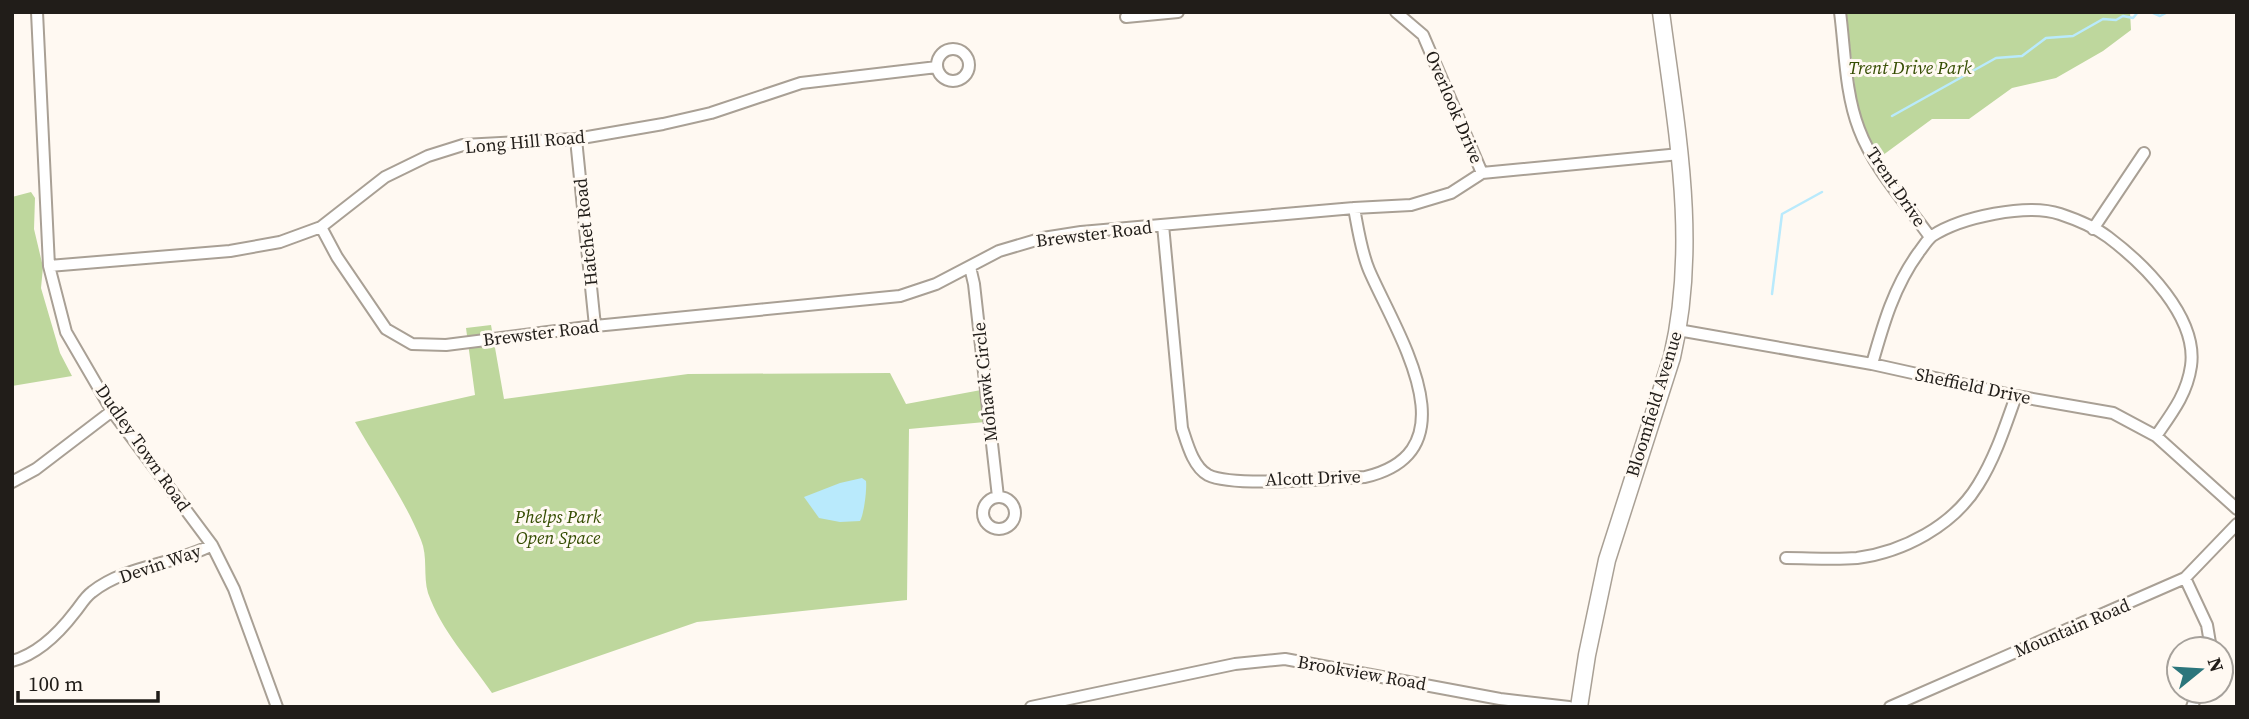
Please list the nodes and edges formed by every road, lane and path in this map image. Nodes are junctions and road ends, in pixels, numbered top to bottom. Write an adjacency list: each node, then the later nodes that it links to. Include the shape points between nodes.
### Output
1 (37, 12): 17 (street, Dudley Town Road)
2 (1178, 12): 6 (street)
3 (1396, 12): 11 (street, Overlook Drive, via 1423,35)
4 (1661, 12): 10 (main road, Bloomfield Avenue)
5 (1840, 12): 16 (street, Trent Drive, via 1859,130 1873,158)
6 (1126, 17)
7 (937, 67): 8 (street, Long Hill Road, via 801,83 711,113)
8 (576, 139): 14 (street, Long Hill Road, via 463,145 428,156 384,177); 19 (street, Hatchet Road)
9 (2144, 153): 15 (street)
10 (1680, 154): 11 (street, Brewster Road); 20 (main road, Bloomfield Avenue, via 1686,257)
11 (1482, 173): 12 (street, Brewster Road, via 1451,193 1411,205)
12 (1354, 208): 13 (street, Brewster Road); 13 (street, Alcott Drive, via 1366,263 1418,381 1421,415 1418,441 1403,460 1386,472 1365,477 1230,481 1206,474 1191,454 1182,429)
13 (1163, 225): 18 (street, Brewster Road, via 1043,238 999,251)
14 (321, 227): 17 (street, Long Hill Road, via 280,243 230,251); 19 (street, Brewster Road, via 386,329 412,344 446,345)
15 (2093, 229): 16 (street, via 2058,213 2016,211 1973,218); 24 (street, via 2107,236 2162,286 2188,330 2192,363 2184,396)
16 (1930, 237): 21 (street, via 1891,301)
17 (49, 266): 23 (street, Dudley Town Road, via 66,332)
18 (970, 267): 19 (street, Brewster Road, via 900,296); 26 (street, Mohawk Circle)
19 (595, 326)
20 (1678, 330): 21 (street, Sheffield Drive); 37 (main road, Bloomfield Avenue, via 1607,560)
21 (1872, 364): 22 (street, Sheffield Drive)
22 (2016, 396): 24 (street, Sheffield Drive, via 2113,413); 30 (street, via 1977,487 1947,520 1910,544 1857,558)
23 (112, 411): 25 (street); 29 (street, Dudley Town Road)
24 (2156, 436): 27 (street, Sheffield Drive)
25 (12, 482)
26 (998, 497)
27 (2237, 509)
28 (2237, 524): 31 (street, Mountain Road)
29 (212, 545): 33 (street, Devin Way, via 106,583 90,593 58,634); 34 (street, Dudley Town Road, via 234,589)
30 (1786, 558)
31 (2185, 578): 32 (street); 38 (street, Mountain Road)
32 (2209, 635)
33 (12, 661)
34 (277, 707)
35 (1031, 707): 36 (street, Brookview Road, via 1236,664 1285,659 1500,699)
36 (1569, 707)
37 (1579, 707)
38 (1890, 707)

